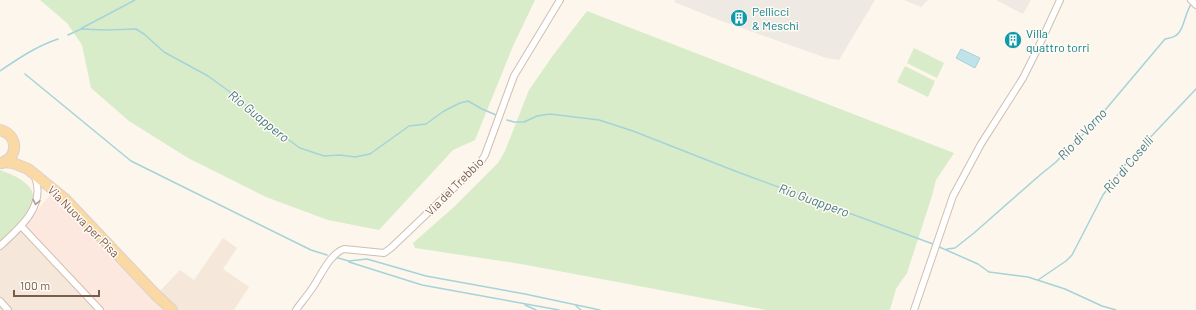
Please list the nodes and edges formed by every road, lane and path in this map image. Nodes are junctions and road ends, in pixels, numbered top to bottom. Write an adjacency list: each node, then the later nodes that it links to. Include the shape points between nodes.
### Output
1 (560, 0): 15 (street, Via del Trebbio, via 514,76 485,155 480,162 392,248 384,253 344,249 338,251)
2 (1060, 0): 16 (street, via 1010,100 981,144 953,196)
3 (1191, 0): 4 (street)
4 (1196, 4)
5 (0, 130): 6 (main road, via 10,135)
6 (15, 147): 7 (main road, via 12,156); 8 (main road, via 20,159)
7 (2, 163): 8 (main road, via 13,163)
8 (31, 171): 9 (street, one-way to 9, via 37,182 37,200 33,211); 14 (main road, Via Nuova per Pisa, via 76,211)
9 (21, 226): 10 (street); 13 (street)
10 (0, 246)
11 (0, 301): 12 (street)
12 (8, 310)
13 (100, 310)
14 (170, 310)
15 (296, 310)
16 (914, 310)

